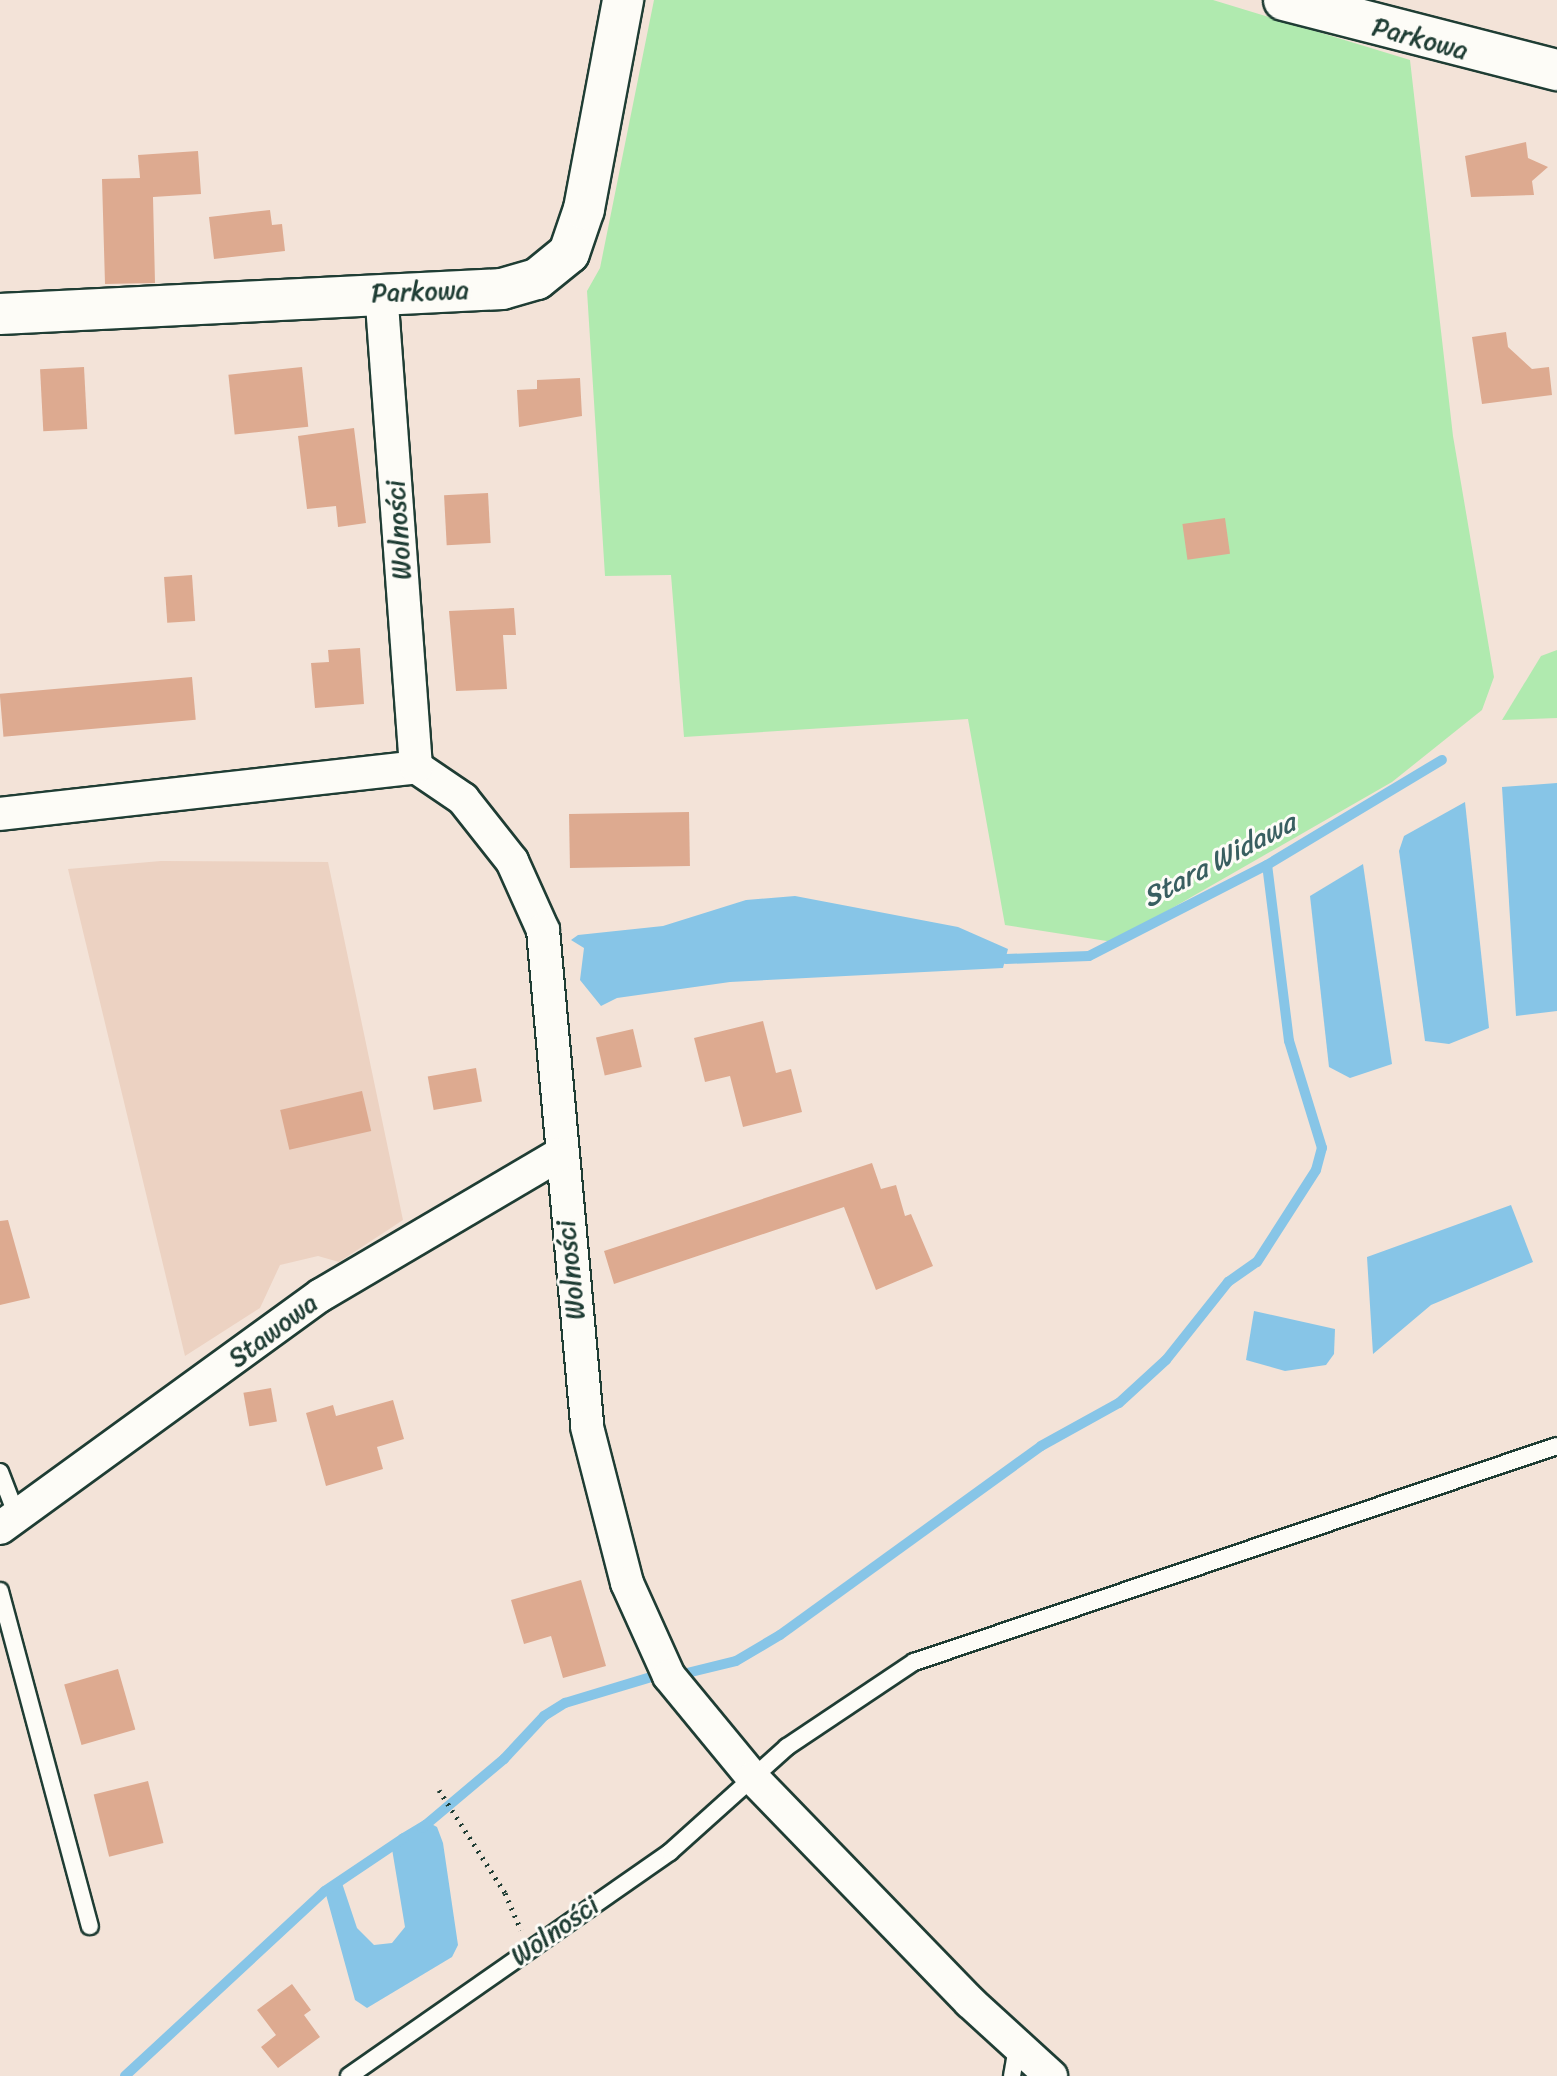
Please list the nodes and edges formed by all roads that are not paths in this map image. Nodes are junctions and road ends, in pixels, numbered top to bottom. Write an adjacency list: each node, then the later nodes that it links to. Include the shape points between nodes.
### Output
1 (623, 0): 4 (street, Parkowa, via 584,209 561,263 537,279 502,289)
2 (1284, 0): 3 (street, Parkowa)
3 (1557, 70)
4 (381, 294): 5 (street, Parkowa); 6 (street, Wolności)
5 (0, 314)
6 (416, 767): 7 (street); 8 (street, Wolności, via 463,799 512,861 536,908 552,991)
7 (0, 814)
8 (559, 1155): 11 (street, Stawowa, via 321,1295); 13 (street, Wolności, via 587,1427 627,1583 669,1676)
9 (1557, 1446): 13 (lane, via 914,1662)
10 (0, 1472): 11 (lane)
11 (8, 1522)
12 (0, 1591): 14 (lane)
13 (753, 1778): 15 (street, Wolności); 16 (lane, Wolności, via 670,1852)
14 (90, 1926)
15 (1014, 2062): 17 (street, Wolności)
16 (349, 2076)
17 (1051, 2076)

